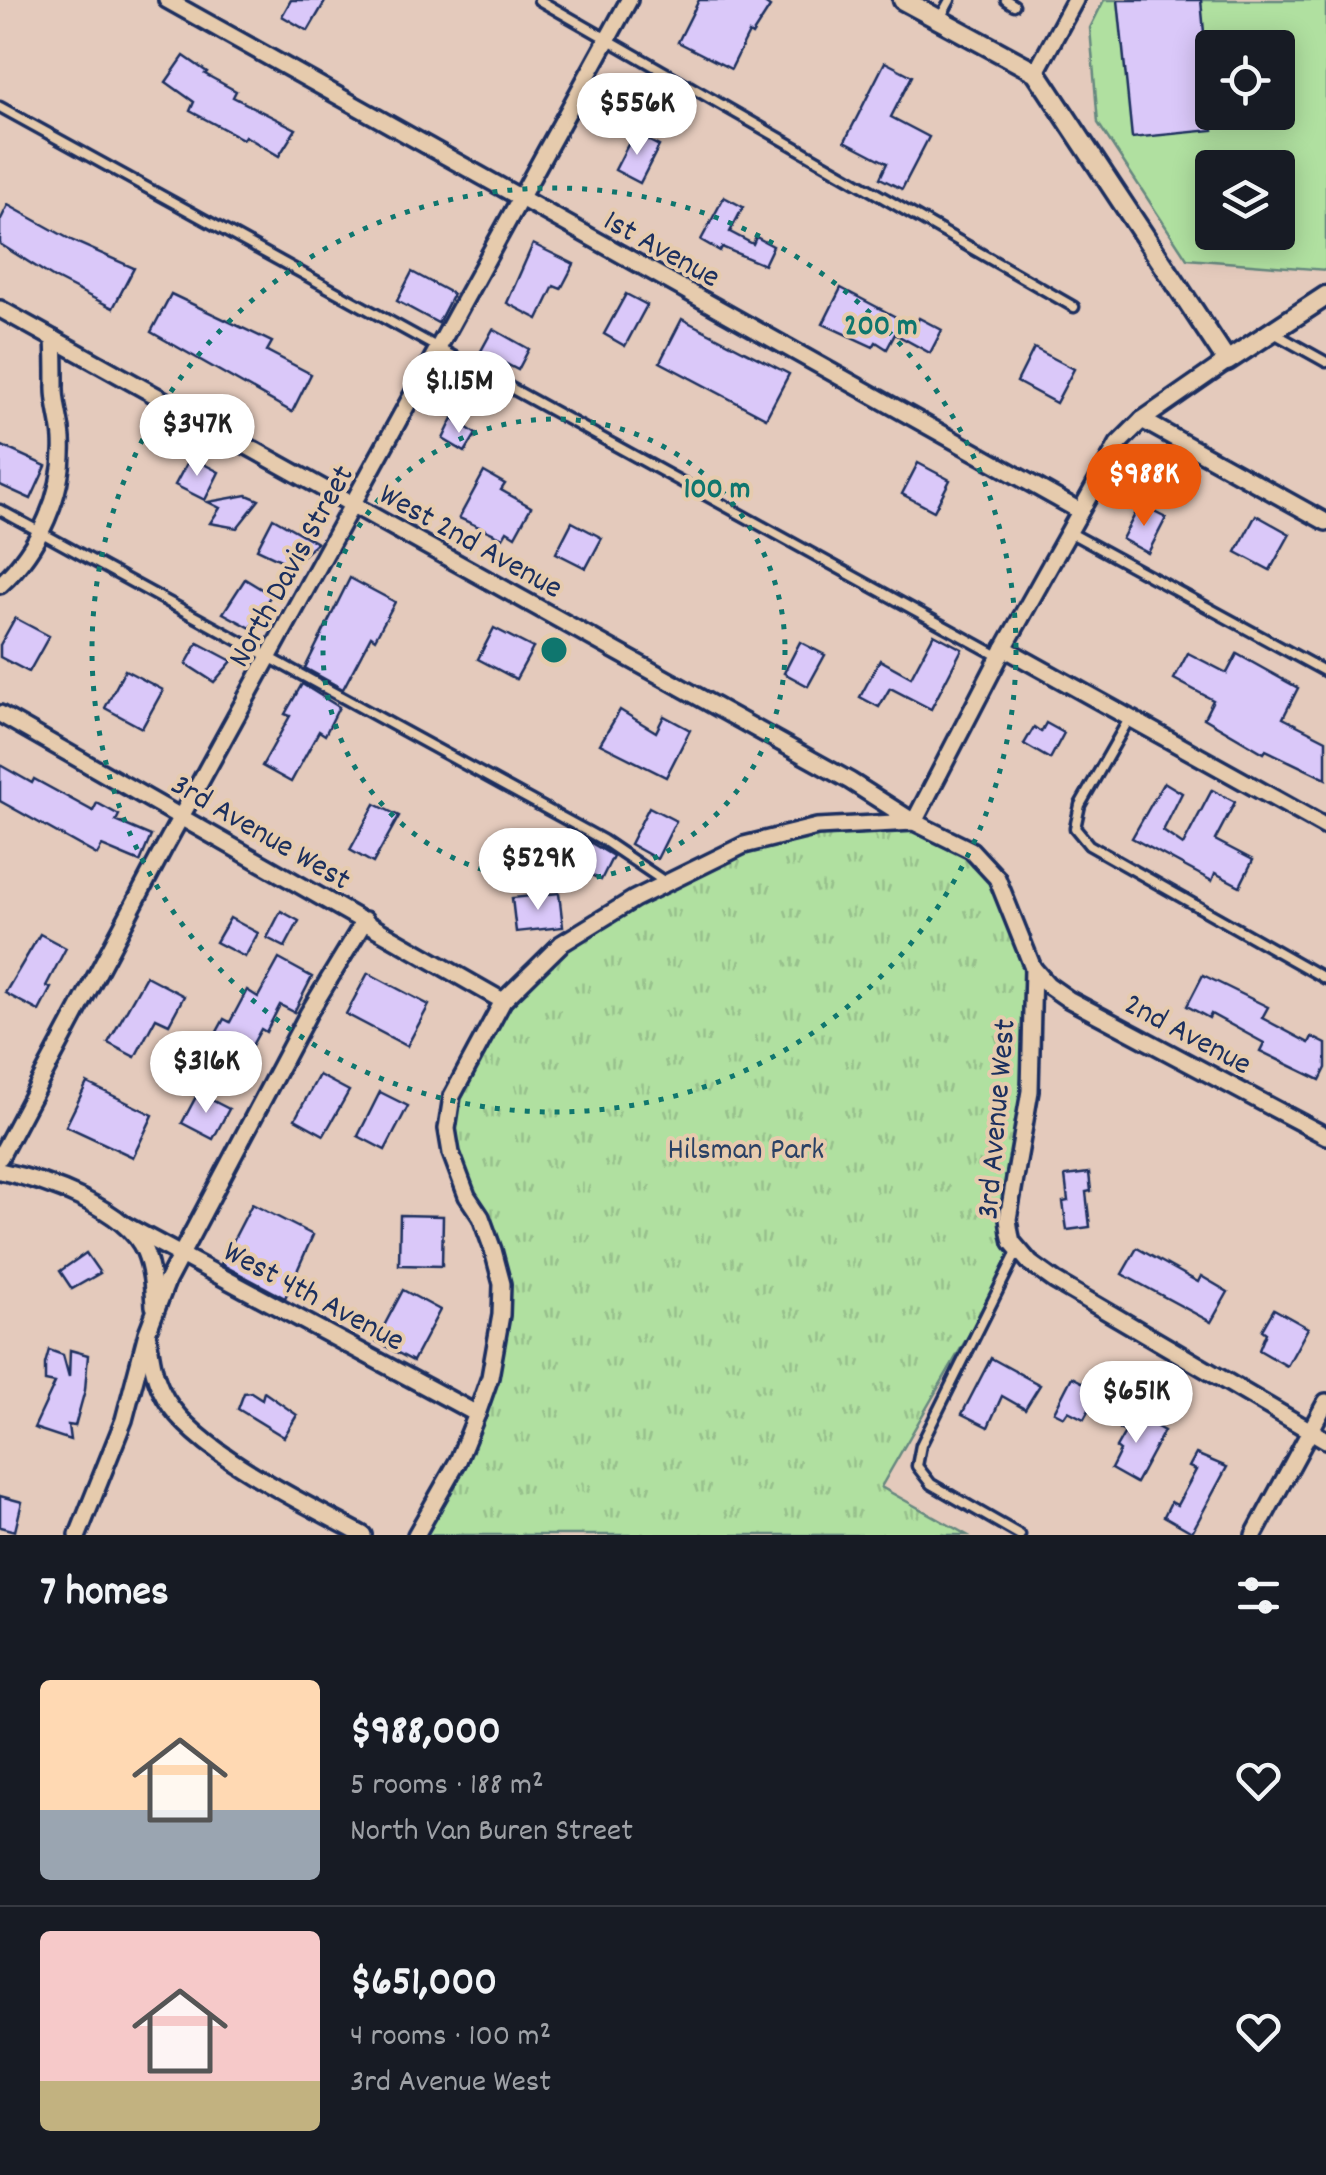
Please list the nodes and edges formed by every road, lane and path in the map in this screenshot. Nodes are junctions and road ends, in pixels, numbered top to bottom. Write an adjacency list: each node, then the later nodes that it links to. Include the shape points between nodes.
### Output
1 (167, 0): 11 (street, 1st Avenue)
2 (540, 0): 8 (lane)
3 (630, 0): 8 (street, North Davis Street)
4 (903, 0): 7 (street)
5 (950, 0): 7 (lane)
6 (1075, 0): 9 (street)
7 (940, 20): 9 (street)
8 (609, 38): 11 (street, North Davis Street); 13 (lane)
9 (1036, 72): 18 (street)
10 (0, 106): 17 (lane)
11 (521, 198): 17 (street, North Davis Street); 23 (street, 1st Avenue)
12 (1326, 296): 15 (street)
13 (1074, 307)
14 (0, 309): 16 (street, West 2nd Avenue)
15 (1272, 332): 18 (street); 19 (lane)
16 (54, 339): 21 (street, West 2nd Avenue); 25 (street, via 61,455)
17 (439, 346): 21 (street, North Davis Street); 28 (lane)
18 (1227, 361): 20 (street)
19 (1326, 362)
20 (1142, 420): 23 (street, via 1118,444); 24 (street)
21 (354, 504): 29 (street, North Davis Street); 34 (street, West 2nd Avenue)
22 (0, 510): 25 (lane)
23 (1080, 512): 26 (street)
24 (1326, 522)
25 (41, 532): 27 (street); 29 (lane)
26 (1069, 532): 28 (street); 30 (lane)
27 (0, 585)
28 (1002, 653): 32 (street); 34 (street)
29 (269, 659): 33 (street, North Davis Street); 36 (lane, via 603,840)
30 (1326, 672)
31 (0, 714): 33 (street, 3rd Avenue West)
32 (1129, 719): 35 (street); 39 (lane, via 1080,805 1075,828 1090,845)
33 (182, 816): 37 (street, 3rd Avenue West); 42 (street, North Davis Street)
34 (914, 822): 36 (street, 3rd Avenue West, via 775,836); 38 (street, 3rd Avenue West, via 970,850 997,878)
35 (1326, 827)
36 (666, 882): 40 (street, 3rd Avenue West, via 561,944)
37 (365, 920): 40 (street, 3rd Avenue West); 46 (street)
38 (1033, 968): 41 (street, 2nd Avenue, via 1068,999); 45 (street, 3rd Avenue West, via 1030,1091 1008,1219)
39 (1326, 979)
40 (503, 1002): 50 (street, via 452,1096 447,1120 451,1153 482,1217 502,1284 497,1346)
41 (1326, 1136)
42 (0, 1158)
43 (0, 1170): 44 (street, West 4th Avenue, via 53,1185)
44 (125, 1225): 46 (street, West 4th Avenue); 47 (street, via 145,1252)
45 (1018, 1250): 51 (street, 3rd Avenue West, via 1055,1281); 56 (lane, via 921,1445 917,1466 931,1484)
46 (182, 1254): 47 (street); 50 (street, West 4th Avenue)
47 (155, 1311): 48 (street)
48 (147, 1333): 53 (street, via 124,1420); 54 (street, via 161,1391 189,1428)
49 (1326, 1402): 51 (street)
50 (477, 1414): 55 (street)
51 (1310, 1431): 52 (street, 3rd Avenue West); 57 (street)
52 (1326, 1440)
53 (78, 1535)
54 (363, 1535)
55 (416, 1535)
56 (1020, 1535)
57 (1254, 1535)

